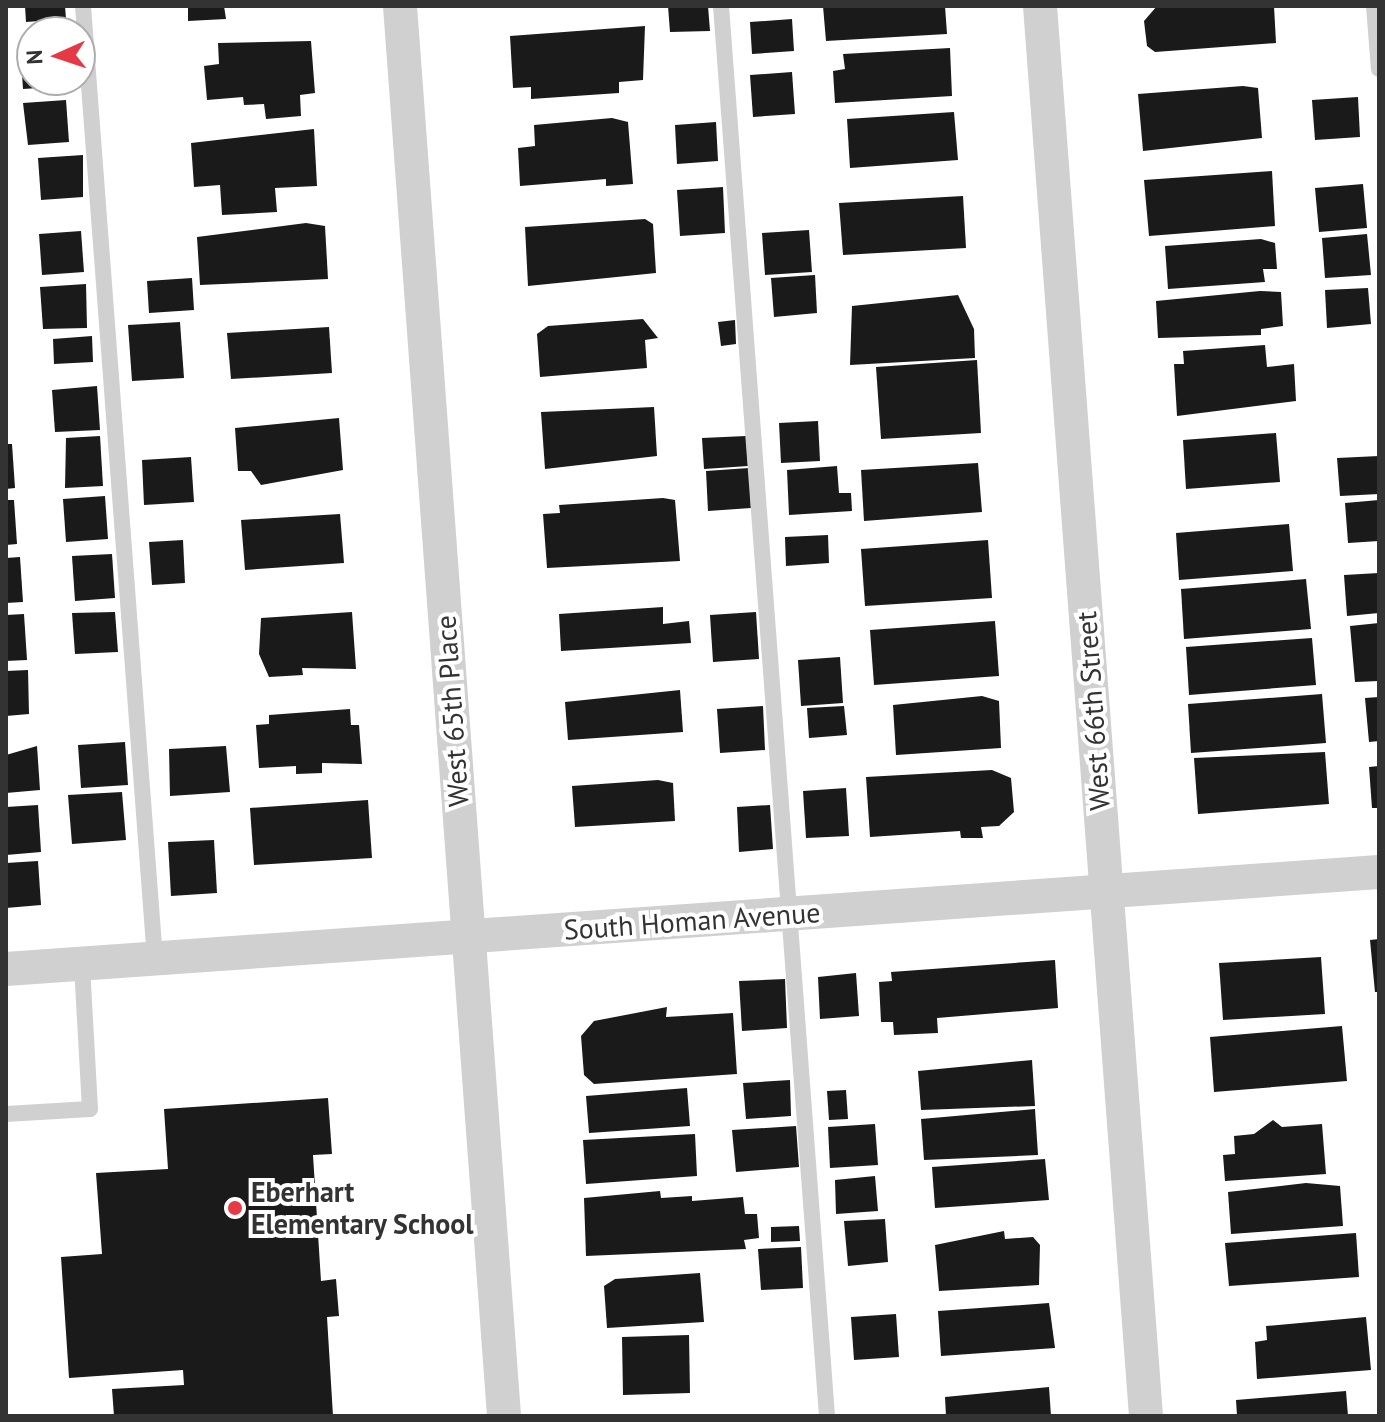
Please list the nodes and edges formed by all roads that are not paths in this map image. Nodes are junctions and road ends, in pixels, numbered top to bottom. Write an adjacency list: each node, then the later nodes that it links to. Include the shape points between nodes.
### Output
1 (83, 6): 11 (lane)
2 (400, 6): 10 (street, West 65th Place)
3 (721, 6): 9 (lane)
4 (1040, 6): 8 (street, West 66th Street)
5 (1374, 6): 6 (lane)
6 (1379, 69)
7 (1379, 872): 8 (street, South Homan Avenue)
8 (1107, 891): 9 (street, South Homan Avenue); 17 (street, West 66th Street)
9 (789, 914): 10 (street, South Homan Avenue); 16 (lane)
10 (469, 937): 11 (street, South Homan Avenue); 15 (street, West 65th Place)
11 (155, 959): 12 (street, South Homan Avenue)
12 (82, 964): 13 (street, South Homan Avenue); 14 (lane, via 90,1109)
13 (6, 969)
14 (6, 1114)
15 (504, 1416)
16 (827, 1416)
17 (1146, 1416)

